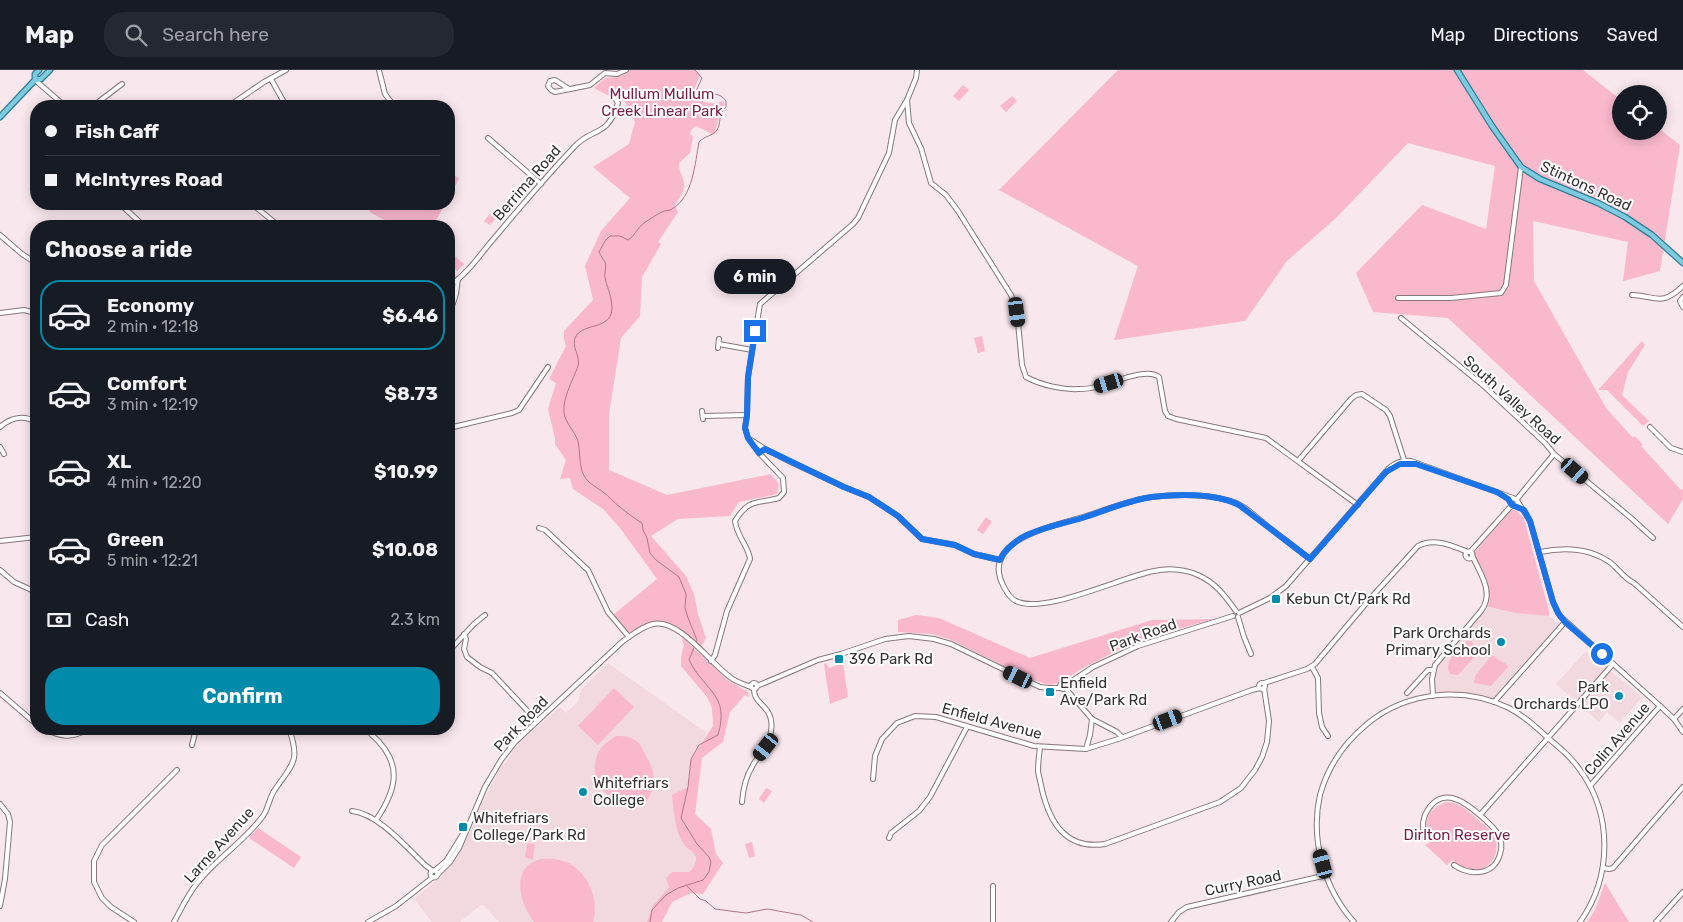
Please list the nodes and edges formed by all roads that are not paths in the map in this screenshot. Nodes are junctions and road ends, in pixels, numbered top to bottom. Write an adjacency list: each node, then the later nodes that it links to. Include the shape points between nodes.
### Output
1 (39, 70): 9 (main road)
2 (50, 70): 9 (main road)
3 (286, 70): 8 (street)
4 (378, 70): 17 (street)
5 (626, 70): 11 (street, via 617,74 605,73 590,86)
6 (918, 70): 18 (street)
7 (1457, 70): 21 (main road, Stintons Road)
8 (271, 78): 15 (street); 16 (street)
9 (35, 80): 13 (street); 19 (main road)
10 (122, 84): 14 (street)
11 (568, 89): 11 (street, via 553,92 549,83 557,81)
12 (616, 98): 22 (street, Berrima Road, via 620,103 610,123 577,144)
13 (58, 100)
14 (102, 100)
15 (238, 100)
16 (283, 100)
17 (390, 100)
18 (907, 100): 42 (street, via 895,120 889,153 858,218 760,304); 57 (street, via 909,123 921,148 931,183 958,211 1011,295 1017,312 1026,377 1048,385 1077,389 1153,373 1159,377 1168,416 1266,438)
19 (0, 117)
20 (488, 138): 22 (street)
21 (1521, 167): 29 (main road, Stintons Road, via 1540,180 1598,203 1632,221); 36 (street, via 1506,286 1500,293 1451,298)
22 (541, 184): 30 (street, Berrima Road)
23 (127, 210): 25 (street)
24 (259, 210): 26 (street)
25 (137, 220)
26 (272, 220)
27 (0, 235): 28 (street)
28 (30, 259)
29 (1683, 263)
30 (458, 279): 31 (street, Berrima Road); 34 (street)
31 (455, 281)
32 (1683, 286): 33 (street, via 1670,297 1659,300)
33 (1632, 295)
34 (455, 297)
35 (1683, 297): 37 (street, via 1680,301)
36 (1398, 298)
37 (1683, 307)
38 (30, 312): 39 (street)
39 (0, 313)
40 (1401, 318): 56 (street, South Valley Road, via 1485,387)
41 (719, 344): 42 (street)
42 (752, 350): 45 (street)
43 (548, 367): 48 (street, via 519,410)
44 (703, 415): 45 (street)
45 (747, 415): 50 (street, via 745,428)
46 (30, 419): 47 (street, via 20,417)
47 (0, 427)
48 (455, 427)
49 (1650, 427): 53 (street, via 1671,448)
50 (748, 438): 52 (street); 54 (street)
51 (0, 447): 55 (street)
52 (765, 449): 54 (street); 68 (street, via 869,497 898,516 922,539 955,545 974,554)
53 (1683, 452)
54 (759, 453): 79 (street, via 783,478 784,492 779,498 755,502 745,508 736,521 736,531 750,559 727,612)
55 (4, 454)
56 (1554, 454): 59 (street); 63 (street, South Valley Road)
57 (1298, 461): 58 (street, via 1351,398 1362,394 1390,416); 60 (street)
58 (1404, 462): 59 (street, via 1411,461 1501,493); 60 (street, Park Road, via 1392,465)
59 (1514, 502): 65 (street, via 1530,521); 66 (street)
60 (1358, 505): 67 (street, Park Road)
61 (539, 528): 76 (street, via 588,570 608,612)
62 (30, 538): 64 (street)
63 (1653, 538)
64 (0, 541)
65 (1540, 552): 73 (street, via 1554,606); 74 (street, via 1576,550 1604,559)
66 (1470, 554): 81 (street, via 1435,542 1415,548); 82 (street, via 1486,588 1487,598)
67 (1310, 559): 68 (street, via 1235,503 1211,497 1179,496 1142,499 1032,534 1011,545); 71 (street, Park Road, via 1281,591)
68 (1000, 560): 71 (street, via 999,576 1003,587 1017,602 1046,603 1168,569 1191,572 1208,580 1220,589)
69 (0, 570): 70 (street, via 14,582)
70 (30, 589)
71 (1237, 614): 78 (street); 85 (street, Park Road, via 1138,646 1093,667)
72 (485, 615): 75 (street)
73 (1565, 622): 80 (street); 89 (street)
74 (1683, 627)
75 (464, 634): 77 (street); 95 (street, via 467,657 492,673)
76 (630, 637): 79 (street, Park Road, via 654,624 672,627); 95 (street, Park Road)
77 (455, 644)
78 (1252, 654)
79 (711, 661): 84 (street, Park Road, via 731,678)
80 (1613, 664): 90 (street); 103 (street)
81 (1312, 666): 83 (street, Enfield Avenue); 101 (street, via 1318,678 1323,731)
82 (1433, 670): 87 (street, via 1427,671); 88 (street)
83 (1263, 686): 102 (street, Enfield Avenue); 105 (street, via 1269,721 1267,742 1255,770 1241,788 1213,805 1105,844 1079,843 1065,835 1054,822 1039,774)
84 (754, 687): 85 (street, via 818,660 886,639 909,636 951,644 1040,687 1063,690); 111 (street, via 756,698 768,712 772,733 746,781)
85 (1066, 687): 93 (street)
86 (0, 693): 92 (street)
87 (1408, 693)
88 (1433, 696): 89 (street, via 1473,696); 121 (street, via 1410,701 1372,720 1350,739 1331,765 1318,809 1318,844)
89 (1494, 702): 103 (street, via 1523,717)
90 (1660, 706): 94 (street); 109 (street, Colin Avenue)
91 (1683, 709): 94 (street)
92 (30, 719)
93 (1092, 719): 102 (street, via 1112,729); 106 (street)
94 (1674, 719): 97 (street)
95 (537, 721): 120 (street, Park Road, via 501,760 446,861)
96 (967, 727): 105 (street, Enfield Avenue); 108 (street, Enfield Avenue, via 922,715 897,723 877,750); 117 (street, via 930,797)
97 (1683, 732)
98 (194, 735): 104 (street)
99 (291, 735): 126 (street, Larne Avenue, via 295,756 270,797 264,814 199,880)
100 (372, 735): 115 (street, via 386,749 394,773 389,799)
101 (1328, 736)
102 (1120, 738): 106 (street, Enfield Avenue)
103 (1548, 738): 109 (street, via 1574,762); 114 (street)
104 (192, 745)
105 (1040, 747): 106 (street, Enfield Avenue)
106 (1086, 749)
107 (177, 770): 125 (street, via 105,841 94,861 94,882 99,894 111,907)
108 (873, 779)
109 (1590, 786): 119 (street, via 1604,830)
110 (1683, 787): 119 (street, via 1612,868)
111 (742, 802)
112 (0, 804): 124 (street, via 10,819)
113 (352, 811): 115 (street)
114 (1480, 815): 116 (street, via 1460,800 1440,800 1432,804 1424,816); 118 (street, via 1499,834 1502,848 1498,859 1481,873 1469,873)
115 (376, 820): 120 (street)
116 (1426, 837)
117 (889, 838)
118 (1454, 865)
119 (1603, 868): 131 (street, via 1597,892)
120 (433, 874): 127 (street, Park Road, via 396,906)
121 (1326, 875): 129 (street, Curry Road, via 1187,907); 130 (street)
122 (993, 886): 128 (street)
123 (1683, 892): 132 (street)
124 (0, 906)
125 (134, 922)
126 (174, 922)
127 (368, 922)
128 (993, 922)
129 (1171, 922)
130 (1354, 922)
131 (1580, 922)
132 (1656, 922)

